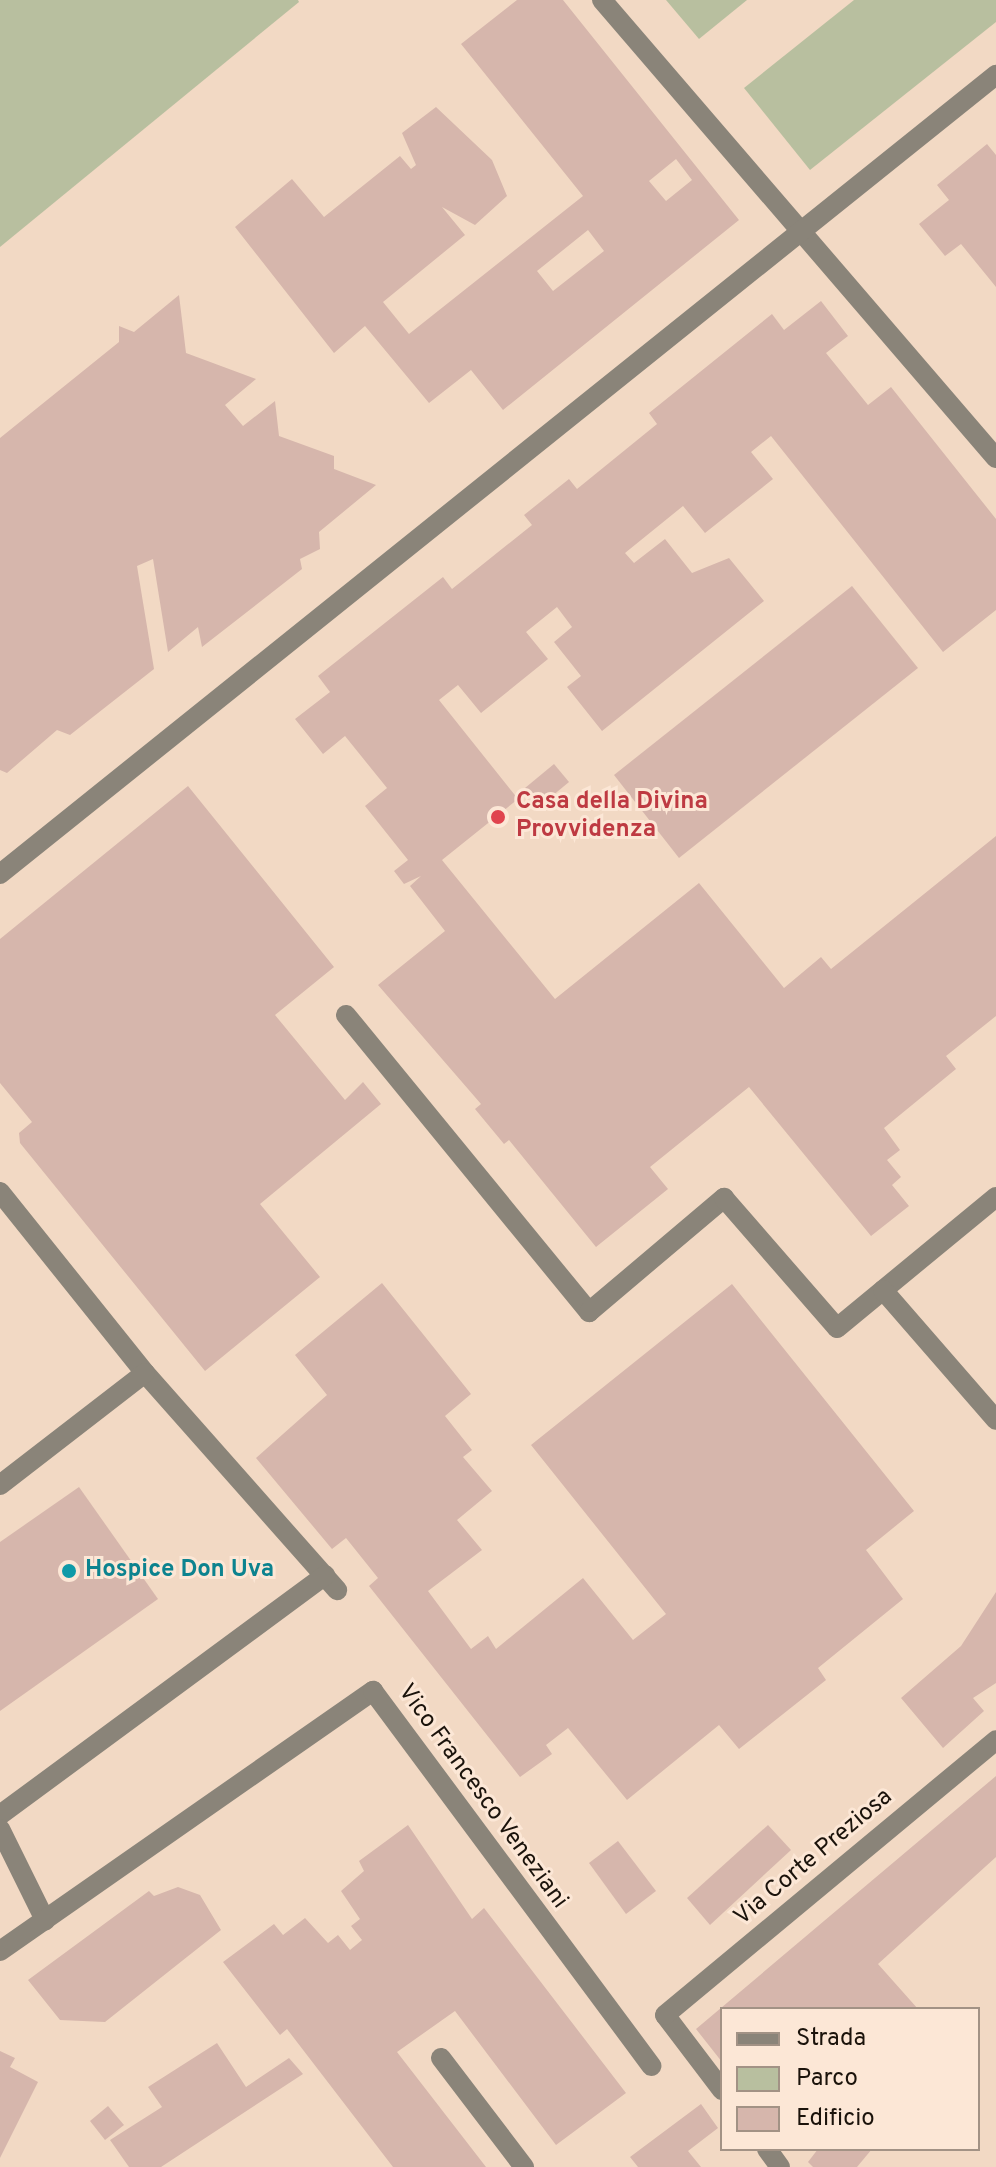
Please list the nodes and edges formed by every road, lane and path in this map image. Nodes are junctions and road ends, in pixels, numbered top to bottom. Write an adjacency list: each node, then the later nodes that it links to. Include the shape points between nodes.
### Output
1 (602, 0): 3 (street)
2 (996, 75): 3 (street)
3 (806, 234): 4 (street); 5 (street)
4 (996, 458)
5 (0, 874)
6 (346, 1015): 9 (street, via 589,1312 724,1198 837,1328)
7 (0, 1192): 10 (street)
8 (996, 1197): 9 (street)
9 (883, 1290): 11 (street)
10 (145, 1373): 12 (street); 14 (street, via 331,1583)
11 (996, 1420)
12 (0, 1485)
13 (996, 1740): 20 (street, Via Corte Preziosa, via 665,2015)
14 (0, 1815)
15 (0, 1829): 16 (street)
16 (45, 1920): 17 (street, Vico Francesco Veneziani); 19 (street, Vico Francesco Veneziani, via 373,1691)
17 (0, 1951)
18 (441, 2058): 21 (street)
19 (651, 2066)
20 (720, 2087)
21 (524, 2167)

